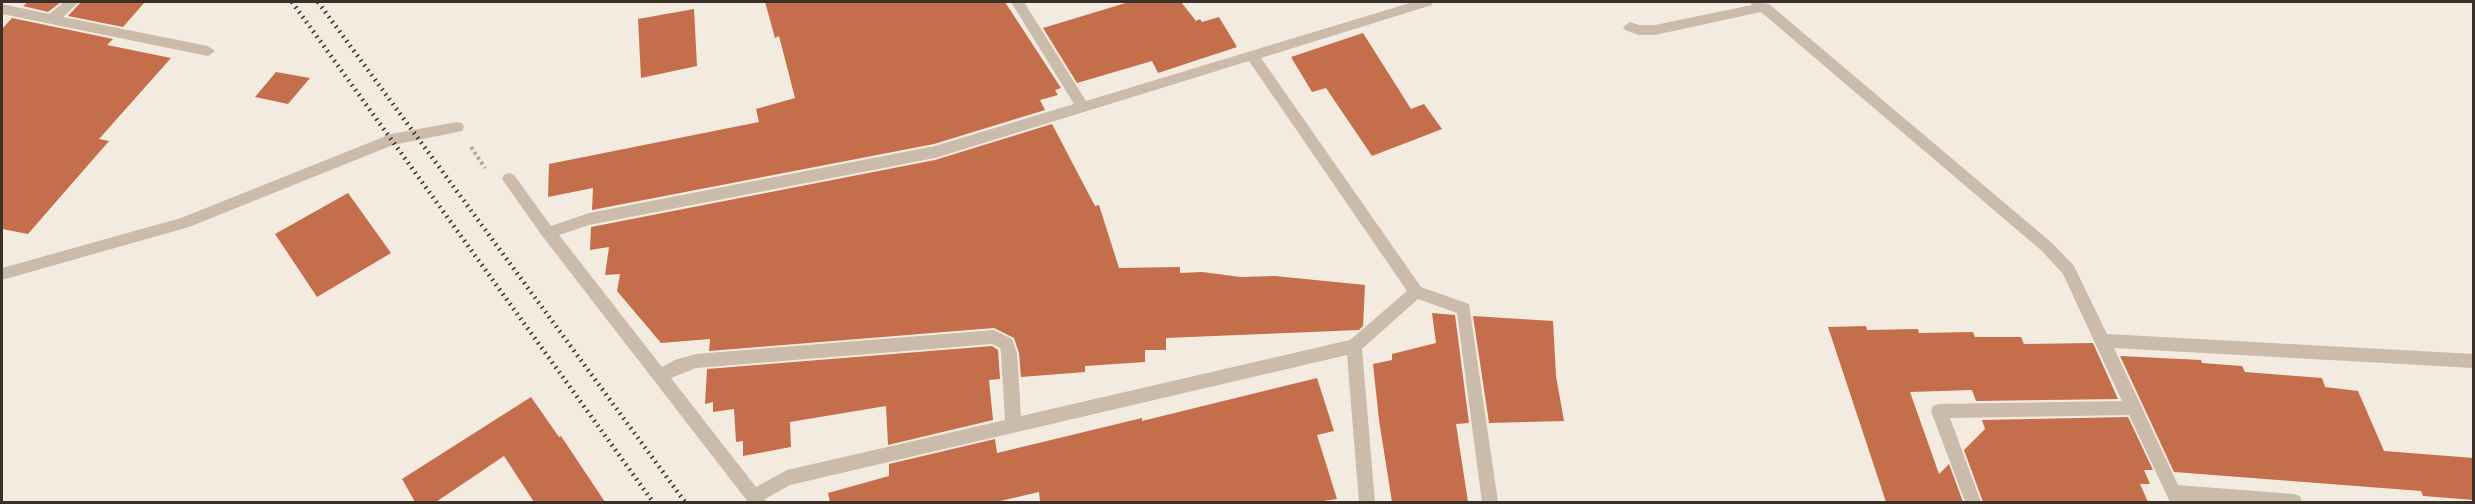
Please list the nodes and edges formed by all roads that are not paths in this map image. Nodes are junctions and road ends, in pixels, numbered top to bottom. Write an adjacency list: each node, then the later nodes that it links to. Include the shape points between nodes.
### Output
1 (72, 2): 6 (street)
2 (1018, 2): 10 (street)
3 (1427, 2): 9 (street)
4 (1761, 4): 7 (street, via 1655,30); 16 (street, via 2047,248 2069,270)
5 (2, 9): 6 (street)
6 (51, 19): 8 (street)
7 (1630, 27)
8 (208, 51)
9 (1252, 55): 10 (street); 15 (street)
10 (1083, 107): 13 (street, via 936,152 589,219)
11 (457, 127): 14 (street, via 391,140 184,223)
12 (508, 179): 13 (street)
13 (548, 233): 19 (street)
14 (2, 274)
15 (1416, 292): 17 (street); 25 (street, via 1464,309)
16 (2102, 341): 18 (street); 20 (street)
17 (1354, 346): 21 (street); 24 (street)
18 (2474, 361)
19 (659, 377): 21 (street, via 696,361 994,336 1006,344 1009,353); 23 (street)
20 (2134, 408): 22 (street); 26 (street, via 1939,411)
21 (1013, 426): 23 (street, via 787,478)
22 (2175, 497): 27 (street)
23 (756, 500)
24 (1367, 502)
25 (1490, 502)
26 (1973, 502)
27 (2294, 502)

